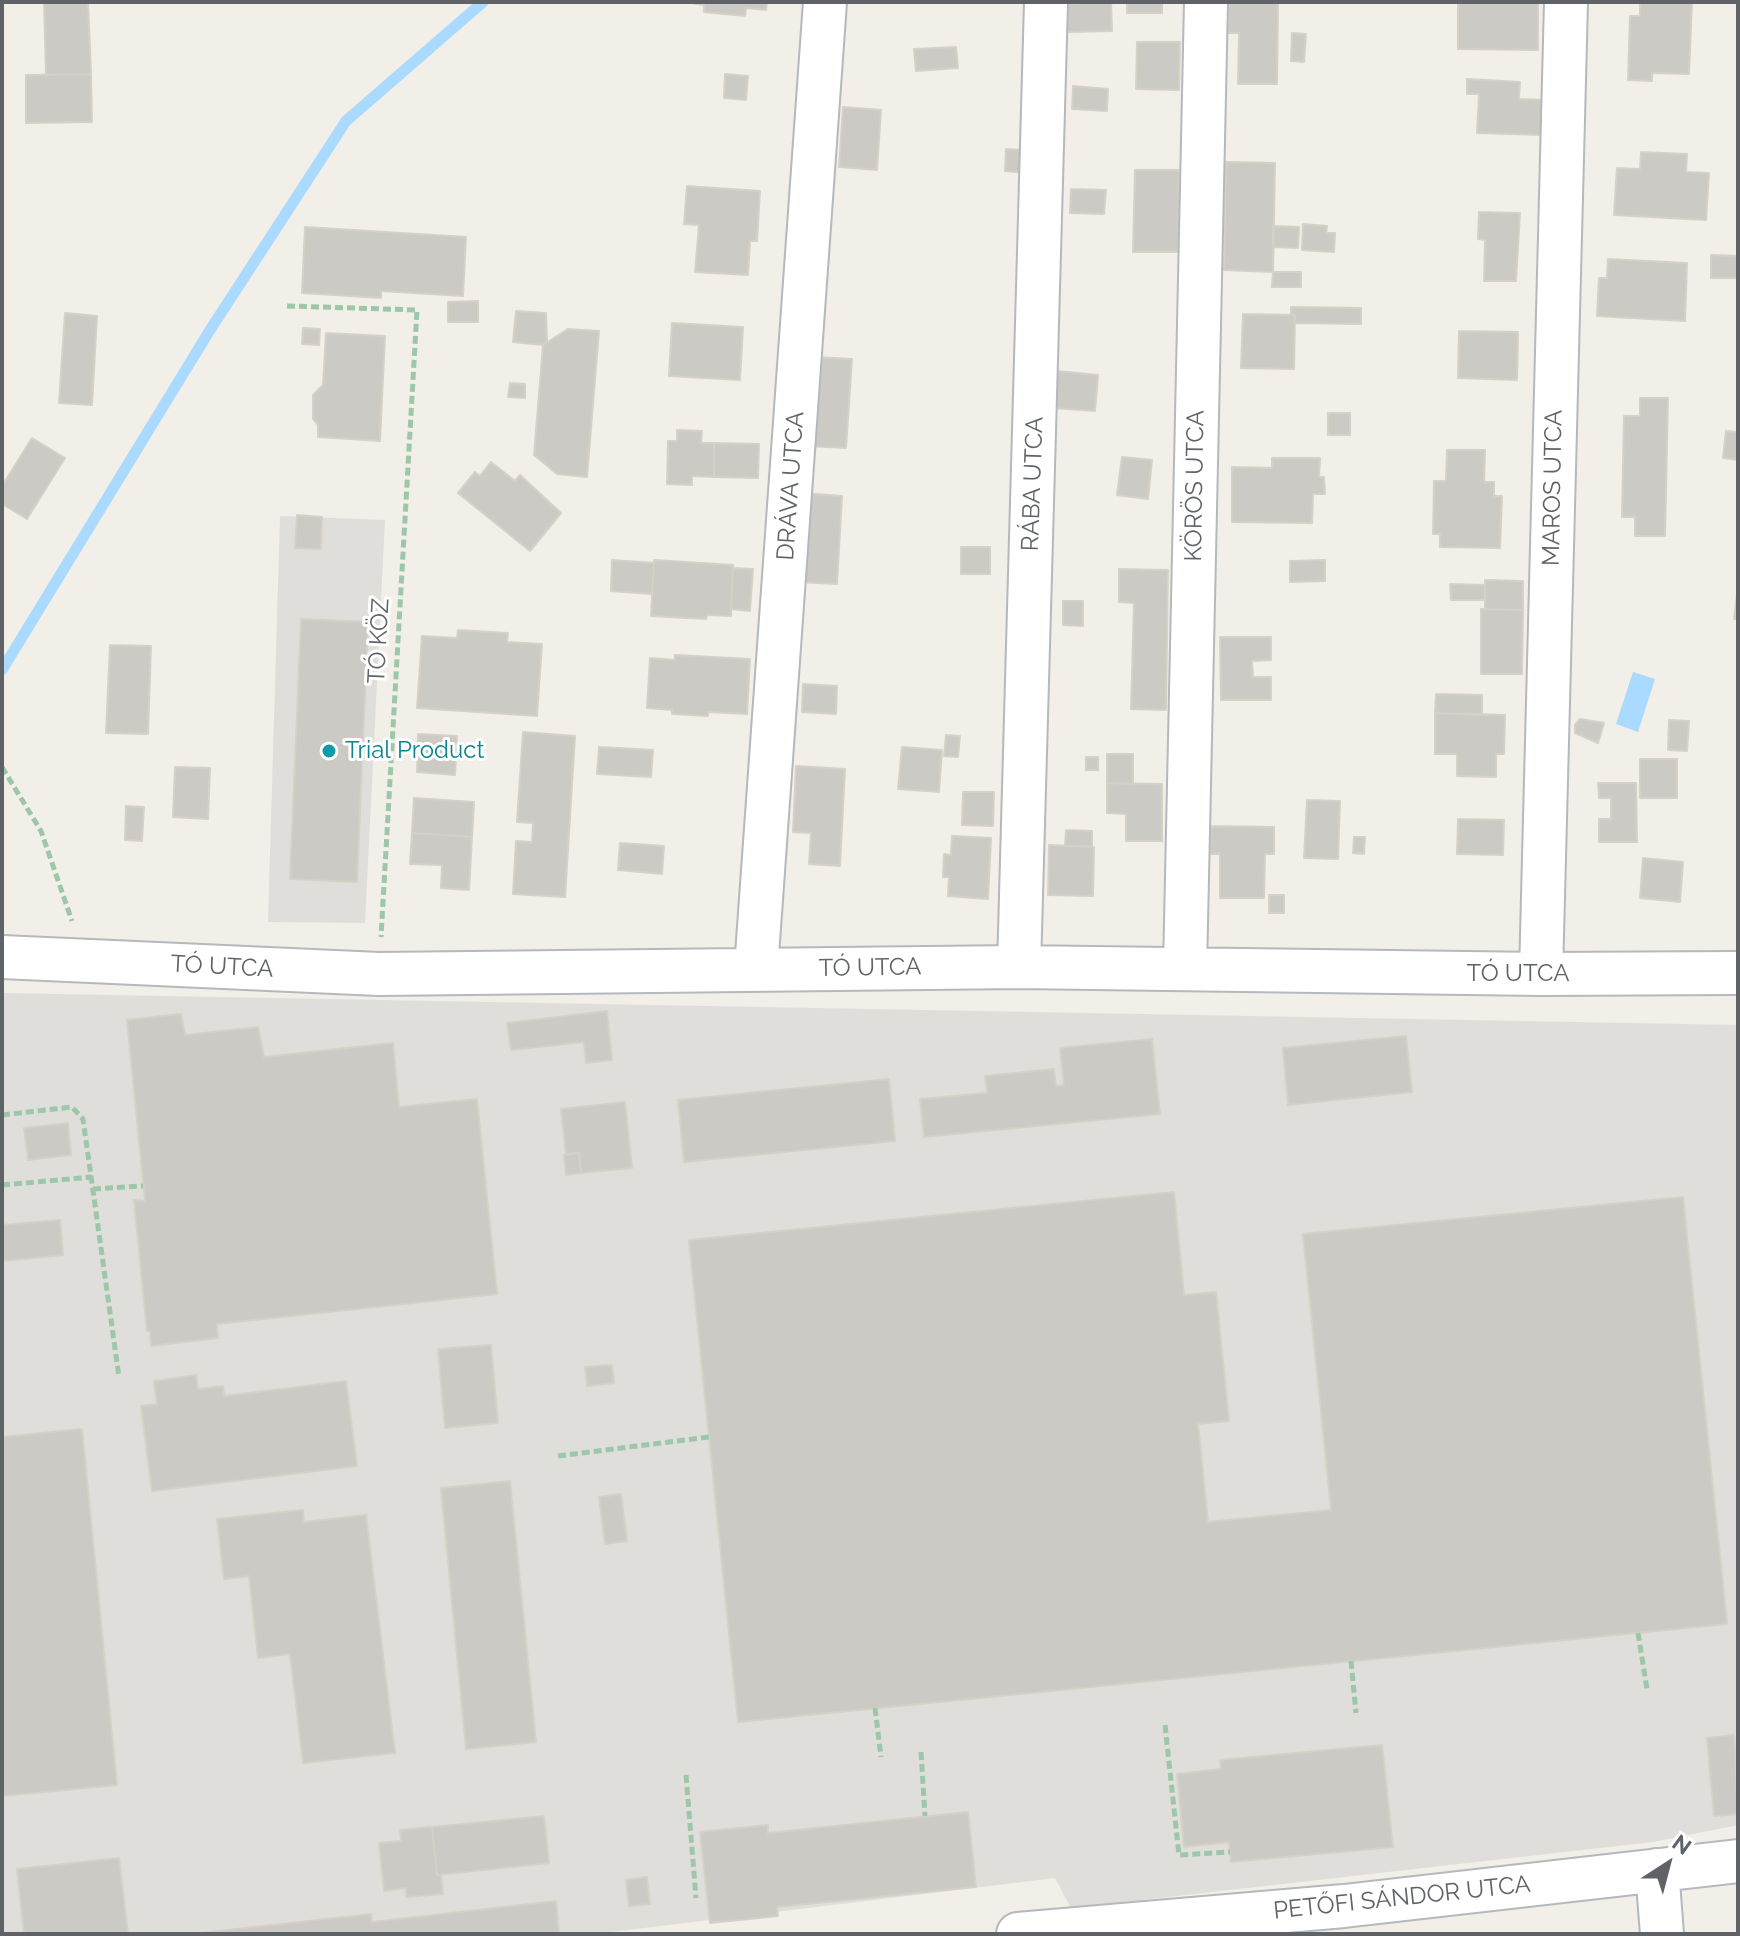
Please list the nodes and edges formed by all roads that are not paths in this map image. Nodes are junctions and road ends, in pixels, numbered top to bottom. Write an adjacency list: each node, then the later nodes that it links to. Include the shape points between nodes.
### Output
1 (825, 2): 7 (street, DRÁVA UTCA)
2 (1046, 2): 6 (street, RÁBA UTCA)
3 (1206, 2): 8 (street, KÖRÖS UTCA)
4 (1566, 2): 10 (street, MAROS UTCA)
5 (2, 957): 7 (street, TÓ UTCA, via 379,974)
6 (1019, 967): 7 (street, TÓ UTCA); 8 (street, TÓ UTCA)
7 (756, 969)
8 (1185, 969): 10 (street, TÓ UTCA)
9 (1738, 973): 10 (street, TÓ UTCA)
10 (1541, 974)
11 (1738, 1861): 12 (street, PETŐFI SÁNDOR UTCA)
12 (1657, 1870): 13 (street, PETŐFI SÁNDOR UTCA, via 1344,1906); 14 (street)
13 (1018, 1934)
14 (1662, 1934)

